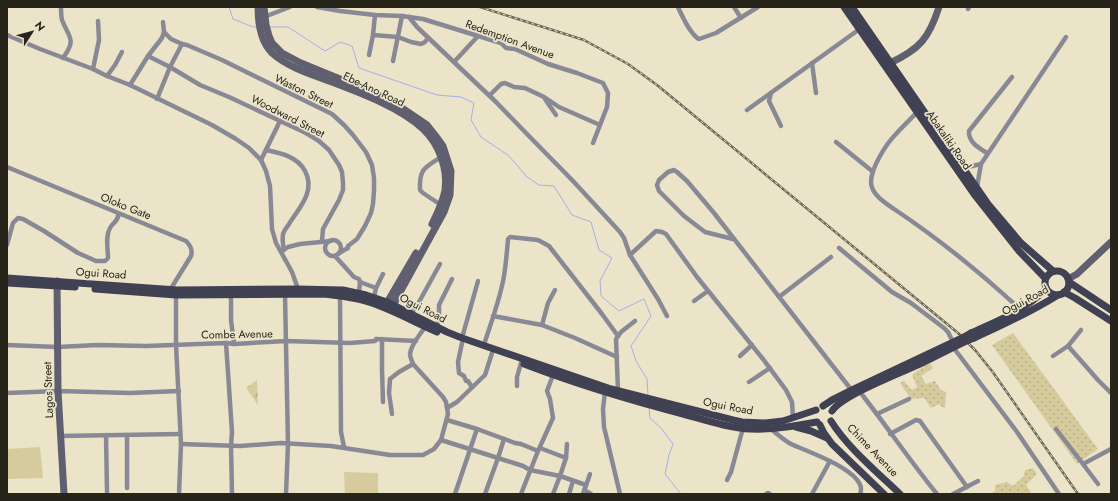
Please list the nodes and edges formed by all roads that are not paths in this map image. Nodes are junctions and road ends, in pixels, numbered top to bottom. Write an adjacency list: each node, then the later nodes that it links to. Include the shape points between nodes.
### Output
1 (62, 7): 31 (street, via 62,20 70,34 71,43)
2 (258, 7): 18 (main road)
3 (264, 7): 18 (main road)
4 (290, 7): 18 (street)
5 (317, 7): 12 (street, Redemption Avenue)
6 (678, 7): 15 (street, via 689,28 699,39 716,33)
7 (734, 7): 15 (street)
8 (758, 7): 15 (street)
9 (844, 7): 19 (main road, Abakaliki Road)
10 (852, 7): 19 (main road, Abakaliki Road)
11 (939, 7): 35 (main road, via 922,42 911,52)
12 (375, 15): 13 (street, Redemption Avenue); 22 (street)
13 (402, 16): 14 (street, Redemption Avenue); 24 (street)
14 (409, 17): 23 (street, Redemption Avenue); 26 (street)
15 (741, 18)
16 (98, 21): 37 (street, via 99,40)
17 (163, 22): 20 (street)
18 (263, 25): 56 (main road, Ebe-Ano Road, via 266,45 273,54 307,72 379,101 402,115 426,132); 102 (main road, Ebe-Ano Road, via 272,43 282,53 396,104 427,125 443,146 451,171 450,195 444,212)
19 (862, 28): 34 (street); 35 (main road, Abakaliki Road); 47 (main road, Abakaliki Road)
20 (164, 32): 27 (street, Waston Street); 30 (street)
21 (7, 35): 31 (street)
22 (373, 35): 24 (street); 29 (street)
23 (478, 36): 33 (street); 50 (street, Redemption Avenue, via 603,84 608,93 607,107)
24 (398, 37): 26 (street, via 421,44); 32 (street)
25 (1066, 37): 55 (street)
26 (428, 38): 33 (street)
27 (182, 44): 36 (street); 74 (street, Waston Street, via 222,60 332,114 366,152 374,178 371,213 357,239)
28 (122, 52): 38 (street)
29 (369, 55)
30 (148, 56): 36 (street, Woodward Street); 40 (street)
31 (63, 58): 37 (street)
32 (393, 61)
33 (454, 62): 43 (street)
34 (812, 63): 41 (street); 42 (street)
35 (890, 63): 60 (main road, Abakaliki Road)
36 (170, 67): 45 (street); 49 (street, Woodward Street, via 200,85)
37 (93, 69): 38 (street)
38 (107, 76): 40 (street)
39 (1012, 77): 55 (street, via 969,131 971,141)
40 (130, 85): 45 (street)
41 (771, 92): 46 (street); 51 (street, via 769,101)
42 (816, 93)
43 (490, 95): 44 (street, via 497,86 505,83 525,88); 75 (street, via 620,232)
44 (544, 97): 48 (street); 50 (street, via 559,107)
45 (157, 99): 57 (street, via 230,135)
46 (747, 110)
47 (917, 112): 60 (main road, Abakaliki Road); 61 (street, via 890,141)
48 (556, 115)
49 (280, 121): 54 (street); 68 (street, Woodward Street, via 324,144 342,172 343,190 323,229)
50 (600, 125): 53 (street, Redemption Avenue)
51 (781, 126)
52 (836, 142): 61 (street)
53 (593, 143)
54 (266, 150): 57 (street); 72 (street, via 297,161 304,168 309,183 307,195 283,232)
55 (987, 153): 58 (street)
56 (441, 157): 63 (main road, Ebe-Ano Road, via 445,177); 63 (street, via 424,169 420,177 420,190)
57 (261, 160): 72 (street, via 270,186 272,229 276,243)
58 (980, 164): 60 (street); 62 (street)
59 (7, 167): 64 (street, Oloko Gate)
60 (960, 170): 62 (main road, Abakaliki Road)
61 (872, 171): 103 (street, via 871,186 876,194 958,255)
62 (974, 190): 65 (main road, Abakaliki Road)
63 (441, 205): 102 (main road, Ebe-Ano Road)
64 (119, 214): 70 (street, via 109,231 108,258 105,261 78,252 18,218 13,223); 93 (street, Oloko Gate, via 184,240 190,246 191,256)
65 (1011, 236): 78 (main road, Abakaliki Road); 81 (main road, Abakaliki Road, via 1019,251)
66 (733, 239): 66 (street, via 702,198 677,172 668,172 659,180 659,191 684,216 708,234); 100 (street)
67 (331, 240): 68 (street); 73 (street, via 326,244); 74 (street, via 340,245)
68 (322, 241): 72 (street); 73 (street)
69 (1111, 242): 83 (main road)
70 (7, 245)
71 (839, 248): 123 (street, via 892,292 944,328)
72 (282, 250): 89 (street)
73 (325, 250): 74 (street, via 331,256)
74 (338, 253): 85 (street)
75 (630, 255): 92 (street, via 656,231 662,232); 107 (street)
76 (831, 257): 100 (street)
77 (440, 264): 105 (street)
78 (1053, 271): 81 (main road); 83 (main road, via 1061,271)
79 (383, 274): 88 (street)
80 (7, 278): 87 (main road, Ogui Road)
81 (1045, 278): 90 (main road)
82 (452, 279): 112 (street, via 439,305)
83 (1068, 280): 96 (main road, via 1068,286); 104 (main road)
84 (478, 281): 119 (street)
85 (360, 282): 88 (street); 95 (street)
86 (7, 283): 87 (main road, Ogui Road)
87 (57, 284): 93 (main road, Ogui Road); 129 (main road, Lagos Street)
88 (376, 288): 99 (street)
89 (298, 289): 94 (main road, Ogui Road); 95 (main road, Ogui Road)
90 (1046, 289): 96 (main road, via 1050,293); 103 (main road, Ogui Road, via 1036,300)
91 (555, 290): 110 (street)
92 (708, 291): 101 (street); 127 (street)
93 (174, 292): 94 (main road, Ogui Road); 125 (street)
94 (232, 292): 97 (main road, Ogui Road); 122 (street, via 231,320)
95 (359, 293): 99 (main road, Ogui Road)
96 (1061, 293): 109 (main road, via 1075,298); 115 (main road, Ogui Road, via 999,326)
97 (285, 295): 98 (main road, Ogui Road); 117 (street)
98 (340, 296): 102 (main road, Ogui Road); 121 (street)
99 (374, 297): 102 (main road, Ogui Road)
100 (778, 297): 147 (street)
101 (694, 301)
102 (389, 307): 105 (main road, Ogui Road); 111 (main road, Ogui Road)
103 (1020, 310): 115 (main road, Ogui Road)
104 (1111, 310)
105 (411, 314): 112 (main road, Ogui Road)
106 (493, 316): 110 (street); 114 (street, via 504,277 508,238 538,240 549,246); 126 (street)
107 (667, 316)
108 (635, 321): 114 (street)
109 (1111, 321)
110 (542, 325): 133 (street)
111 (425, 327): 118 (street); 119 (main road, Ogui Road)
112 (436, 327): 119 (main road, Ogui Road)
113 (1081, 330): 128 (street)
114 (618, 336): 133 (street)
115 (967, 338): 123 (main road, Ogui Road)
116 (382, 339): 118 (street, Combe Avenue); 121 (street, Combe Avenue); 149 (street, via 383,400)
117 (286, 341): 121 (street, Combe Avenue); 122 (street, Combe Avenue); 177 (street)
118 (416, 341): 135 (street, via 410,354)
119 (462, 341): 126 (main road, Ogui Road); 130 (main road, Ogui Road); 141 (street, via 459,373)
120 (226, 343): 122 (street, Combe Avenue); 125 (street, Combe Avenue); 179 (street)
121 (340, 343): 180 (street, via 341,432)
122 (234, 344)
123 (953, 344): 147 (main road, Ogui Road); 220 (street)
124 (7, 345): 129 (street, Combe Avenue)
125 (176, 345): 129 (street, Combe Avenue); 143 (street)
126 (484, 345): 140 (main road, Ogui Road)
127 (752, 346): 131 (street); 136 (street)
128 (1068, 346): 132 (street); 148 (street)
129 (58, 347): 142 (main road, Lagos Street)
130 (492, 353): 134 (main road, Ogui Road); 141 (street, via 485,375)
131 (740, 356)
132 (1053, 356)
133 (617, 357): 144 (street)
134 (521, 363): 137 (main road, Ogui Road); 139 (street)
135 (413, 364): 149 (street, via 391,377); 153 (street, via 443,397)
136 (770, 368): 138 (street); 158 (street, via 790,397)
137 (553, 375): 140 (main road, Ogui Road); 183 (street, via 547,390 553,418)
138 (748, 382)
139 (517, 386)
140 (595, 386): 144 (main road, Ogui Road); 146 (main road, Ogui Road)
141 (472, 387): 153 (street)
142 (58, 391): 143 (street); 145 (street); 172 (main road, Lagos Street)
143 (179, 391): 168 (street)
144 (618, 391): 151 (main road, Ogui Road)
145 (7, 392)
146 (605, 392): 151 (main road, Ogui Road); 210 (street, via 604,427)
147 (855, 392): 152 (main road, Ogui Road); 155 (main road, Ogui Road); 157 (street)
148 (1111, 393)
149 (389, 398): 156 (street)
150 (909, 399): 157 (street)
151 (649, 402): 160 (main road, Ogui Road)
152 (823, 406): 154 (main road); 155 (main road)
153 (447, 408): 159 (street)
154 (816, 410): 158 (main road, Ogui Road); 162 (main road, via 815,416)
155 (832, 410): 161 (main road)
156 (392, 414)
157 (877, 414): 169 (street)
158 (793, 418): 160 (main road, Ogui Road, via 765,423)
159 (446, 420): 166 (street); 175 (street)
160 (722, 421): 164 (main road, Ogui Road)
161 (831, 421): 162 (main road, via 828,424); 217 (main road, Chime Avenue)
162 (819, 424): 163 (main road, Ogui Road); 173 (main road, Chime Avenue)
163 (794, 426): 165 (main road, Ogui Road); 173 (main road)
164 (743, 428): 165 (main road, Ogui Road); 191 (street)
165 (772, 428): 186 (street, via 791,444)
166 (477, 429): 174 (street); 181 (street)
167 (1056, 429): 187 (street)
168 (180, 434): 171 (street); 176 (street)
169 (890, 434): 196 (street, via 920,420); 218 (street)
170 (106, 435): 171 (street); 172 (street); 199 (street)
171 (127, 435): 197 (street)
172 (60, 436): 200 (main road, Lagos Street)
173 (827, 438): 194 (main road, Chime Avenue)
174 (504, 439): 183 (street); 184 (street)
175 (441, 440): 180 (street, via 431,452 418,456 390,455); 181 (street)
176 (181, 444): 179 (street); 201 (street)
177 (288, 444): 179 (street); 180 (street); 203 (street)
178 (566, 444): 185 (street)
179 (231, 446): 202 (street)
180 (344, 447)
181 (471, 449): 184 (street); 204 (street)
182 (1111, 449): 187 (street)
183 (539, 450): 185 (street); 188 (street)
184 (498, 458): 188 (street); 205 (street)
185 (566, 458): 190 (street)
186 (830, 461): 213 (street); 214 (street, via 860,484)
187 (1083, 464): 195 (street)
188 (530, 470): 190 (street); 206 (street)
189 (590, 474): 198 (street)
190 (560, 476): 192 (street); 207 (street)
191 (727, 480)
192 (573, 481): 198 (street); 208 (street)
193 (978, 481): 196 (street)
194 (872, 482): 215 (main road); 216 (main road, Chime Avenue)
195 (1098, 484)
196 (967, 487): 219 (street)
197 (127, 488)
198 (584, 490): 209 (street)
199 (107, 492)
200 (64, 494)
201 (179, 494)
202 (232, 494)
203 (286, 494)
204 (455, 494)
205 (485, 494)
206 (521, 494)
207 (553, 494)
208 (569, 494)
209 (591, 494)
210 (620, 494)
211 (766, 494): 212 (street)
212 (770, 494)
213 (812, 494)
214 (860, 494)
215 (880, 494)
216 (884, 494)
217 (900, 494)
218 (936, 494)
219 (953, 494)
220 (1059, 494)

